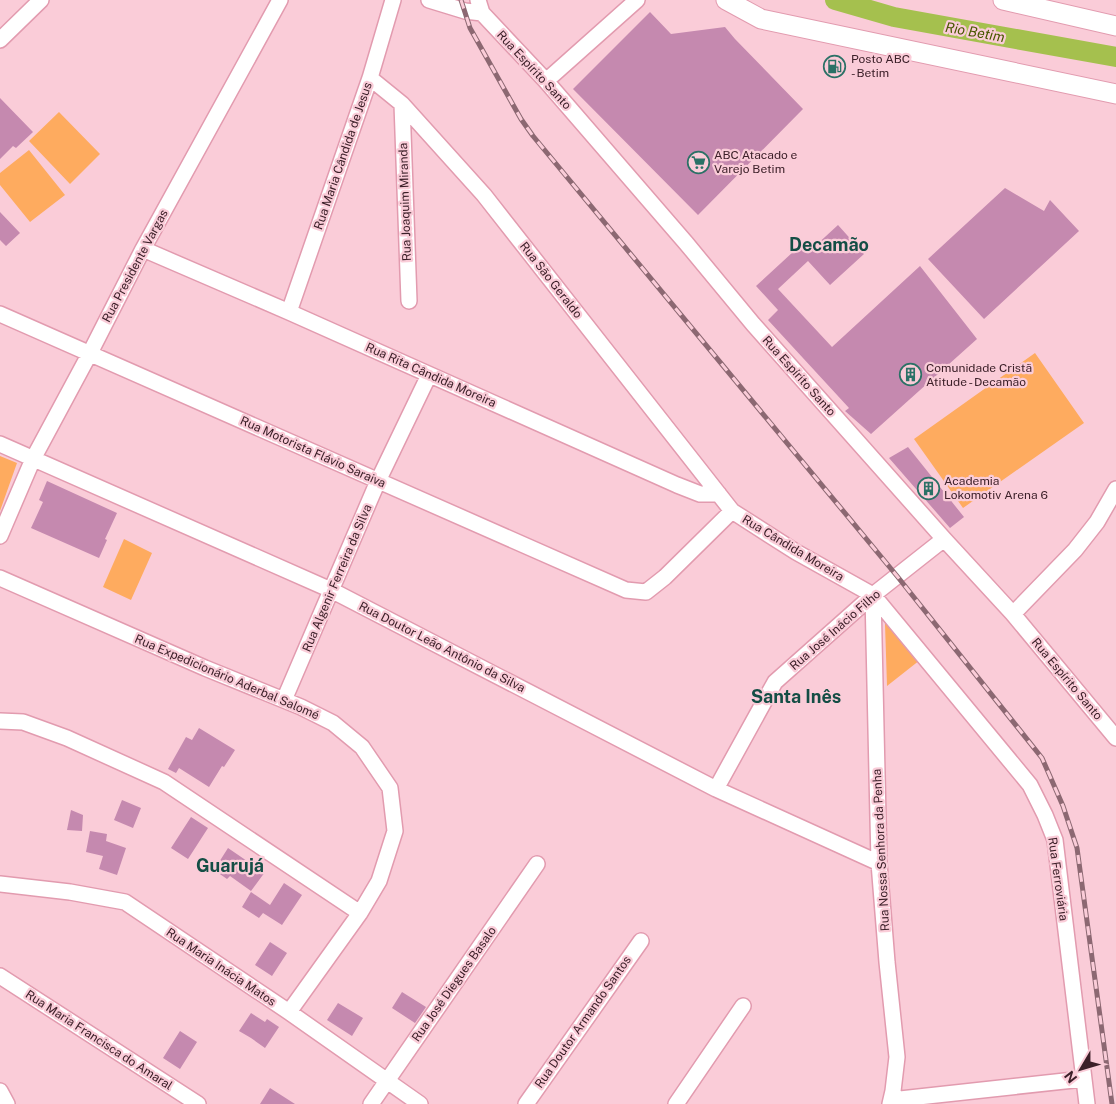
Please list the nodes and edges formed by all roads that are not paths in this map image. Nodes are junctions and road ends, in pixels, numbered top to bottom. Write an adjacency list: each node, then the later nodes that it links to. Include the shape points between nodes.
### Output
1 (40, 0): 11 (street)
2 (280, 0): 16 (street, Rua Presidente Vargas)
3 (393, 0): 12 (street, Rua Maria Cândida de Jesus)
4 (429, 0): 9 (street, via 465,11)
5 (460, 0): 9 (street)
6 (637, 0): 13 (street)
7 (726, 0): 14 (main road, via 761,18)
8 (1002, 0): 10 (main road)
9 (480, 7): 13 (street, Rua Espírito Santo)
10 (1116, 26)
11 (0, 40)
12 (370, 78): 15 (street, Rua São Geraldo); 18 (street, Rua Maria Cândida de Jesus)
13 (546, 81): 29 (street, Rua Espírito Santo, via 753,324)
14 (1116, 94)
15 (402, 104): 17 (street, Rua Joaquim Miranda); 26 (street, Rua São Geraldo, via 484,195)
16 (143, 249): 18 (street, Rua Rita Cândida Moreira); 20 (street, Rua Presidente Vargas)
17 (409, 301)
18 (289, 312): 21 (street, Rua Rita Cândida Moreira)
19 (0, 314): 20 (street, Rua Motorista Flávio Saraiva)
20 (90, 353): 23 (street, Rua Presidente Vargas); 24 (street, Rua Motorista Flávio Saraiva)
21 (428, 374): 24 (street, Rua Algenir Ferreira da Silva); 26 (street, Rua Rita Cândida Moreira, via 700,494)
22 (0, 444): 23 (street, Rua Doutor Leão Antônio da Silva)
23 (33, 459): 28 (street, Rua Presidente Vargas); 31 (street, Rua Doutor Leão Antônio da Silva)
24 (378, 481): 27 (street, Rua Motorista Flávio Saraiva, via 626,590 646,592); 31 (street, Rua Algenir Ferreira da Silva)
25 (1116, 489): 33 (street, via 1097,522 1075,550)
26 (720, 494): 27 (street, Rua Cândida Moreira)
27 (732, 510): 32 (street, Rua Cândida Moreira, via 796,552)
28 (0, 536)
29 (944, 539): 32 (street, Rua José Inácio Filho); 33 (street, Rua Espírito Santo)
30 (0, 578): 34 (street, Rua Expedicionário Aderbal Salomé)
31 (331, 590): 34 (street, Rua Algenir Ferreira da Silva); 37 (street, Rua Doutor Leão Antônio da Silva)
32 (873, 595): 37 (street, Rua José Inácio Filho, via 775,682); 38 (street, Rua Nossa Senhora da Penha); 46 (street, Rua Ferroviária, via 1030,785 1045,815 1055,840)
33 (1013, 614): 36 (street, Rua Espírito Santo)
34 (284, 700): 41 (street, Rua Expedicionário Aderbal Salomé, via 333,723 362,747 390,788 394,831 380,881)
35 (0, 721): 41 (street, via 23,722 67,738 164,782)
36 (1116, 738)
37 (716, 789): 38 (street, Rua Doutor Leão Antônio da Silva)
38 (879, 863): 49 (street, Rua Nossa Senhora da Penha, via 897,1057)
39 (537, 864): 47 (street, Rua José Diegues Basalo)
40 (0, 884): 45 (street, Rua Maria Inácia Matos, via 125,902)
41 (360, 913): 45 (street, Rua Expedicionário Aderbal Salomé)
42 (641, 941): 54 (street, Rua Doutor Armando Santos)
43 (0, 976): 51 (street, Rua Maria Francisca do Amaral)
44 (743, 1006): 55 (street)
45 (289, 1012): 47 (street, Rua Maria Inácia Matos)
46 (1083, 1079): 49 (street); 56 (street, Rua Ferroviária)
47 (387, 1082): 52 (street, Rua José Diegues Basalo); 53 (street, Rua Maria Inácia Matos)
48 (0, 1092): 50 (street)
49 (891, 1102)
50 (7, 1104)
51 (198, 1104)
52 (371, 1104)
53 (420, 1104)
54 (526, 1104)
55 (676, 1104)
56 (1087, 1104)

